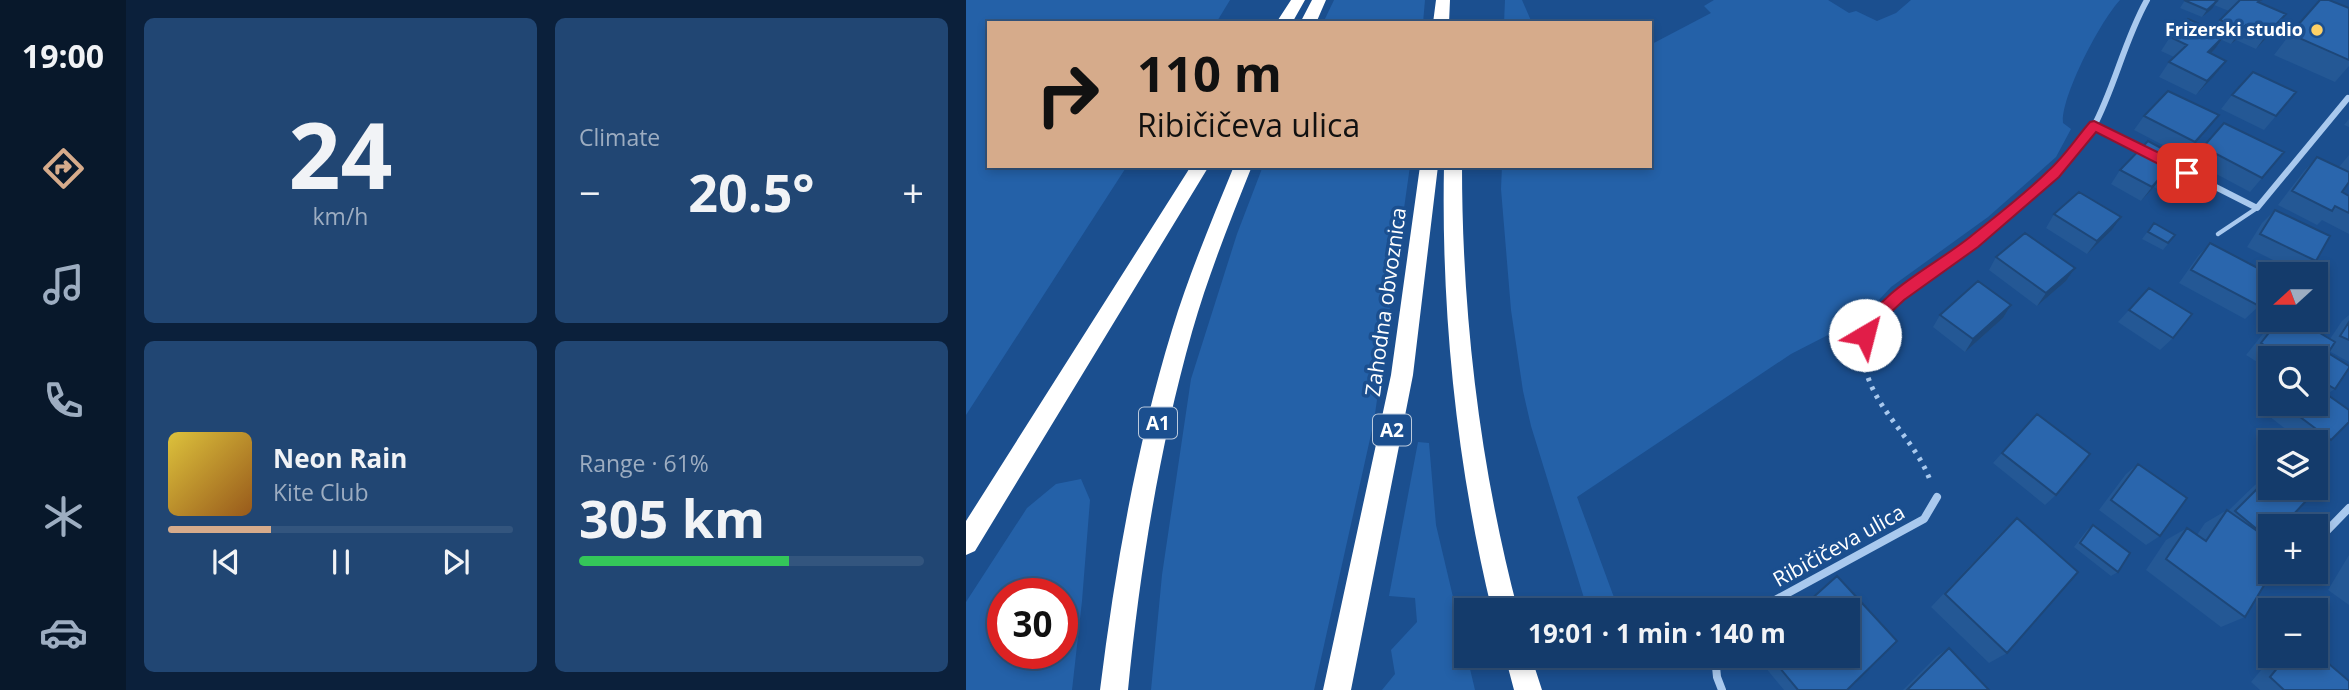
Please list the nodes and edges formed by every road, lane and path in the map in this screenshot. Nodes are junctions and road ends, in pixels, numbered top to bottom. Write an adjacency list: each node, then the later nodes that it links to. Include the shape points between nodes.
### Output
1 (1298, 0): 5 (highway)
2 (1319, 0): 6 (highway)
3 (1443, 0): 7 (highway)
4 (2147, 0): 9 (street, via 2126,40)
5 (1285, 21)
6 (1309, 21)
7 (1441, 21)
8 (2348, 98): 16 (street)
9 (2094, 125): 10 (street); 18 (street, via 2054,174 1973,243 1899,295)
10 (2152, 155)
11 (2176, 167): 16 (street)
12 (1199, 168): 22 (highway)
13 (1241, 168): 27 (highway, A1, via 1191,303 1163,400 1131,555)
14 (1429, 168): 28 (highway, Zahodna obvoznica / A2, via 1402,374)
15 (1453, 168): 23 (highway, via 1462,359 1479,484)
16 (2257, 208): 17 (lane)
17 (2218, 234)
18 (1865, 335): 19 (path, via 1862,356 1872,386 1923,461)
19 (1937, 497): 24 (street, Ribičičeva ulica, via 1924,519)
20 (2349, 508): 21 (street)
21 (2328, 530)
22 (966, 543)
23 (1502, 598)
24 (1779, 598)
25 (1522, 668): 29 (highway)
26 (1717, 668): 30 (street)
27 (1114, 690)
28 (1337, 690)
29 (1528, 690)
30 (1722, 690)

